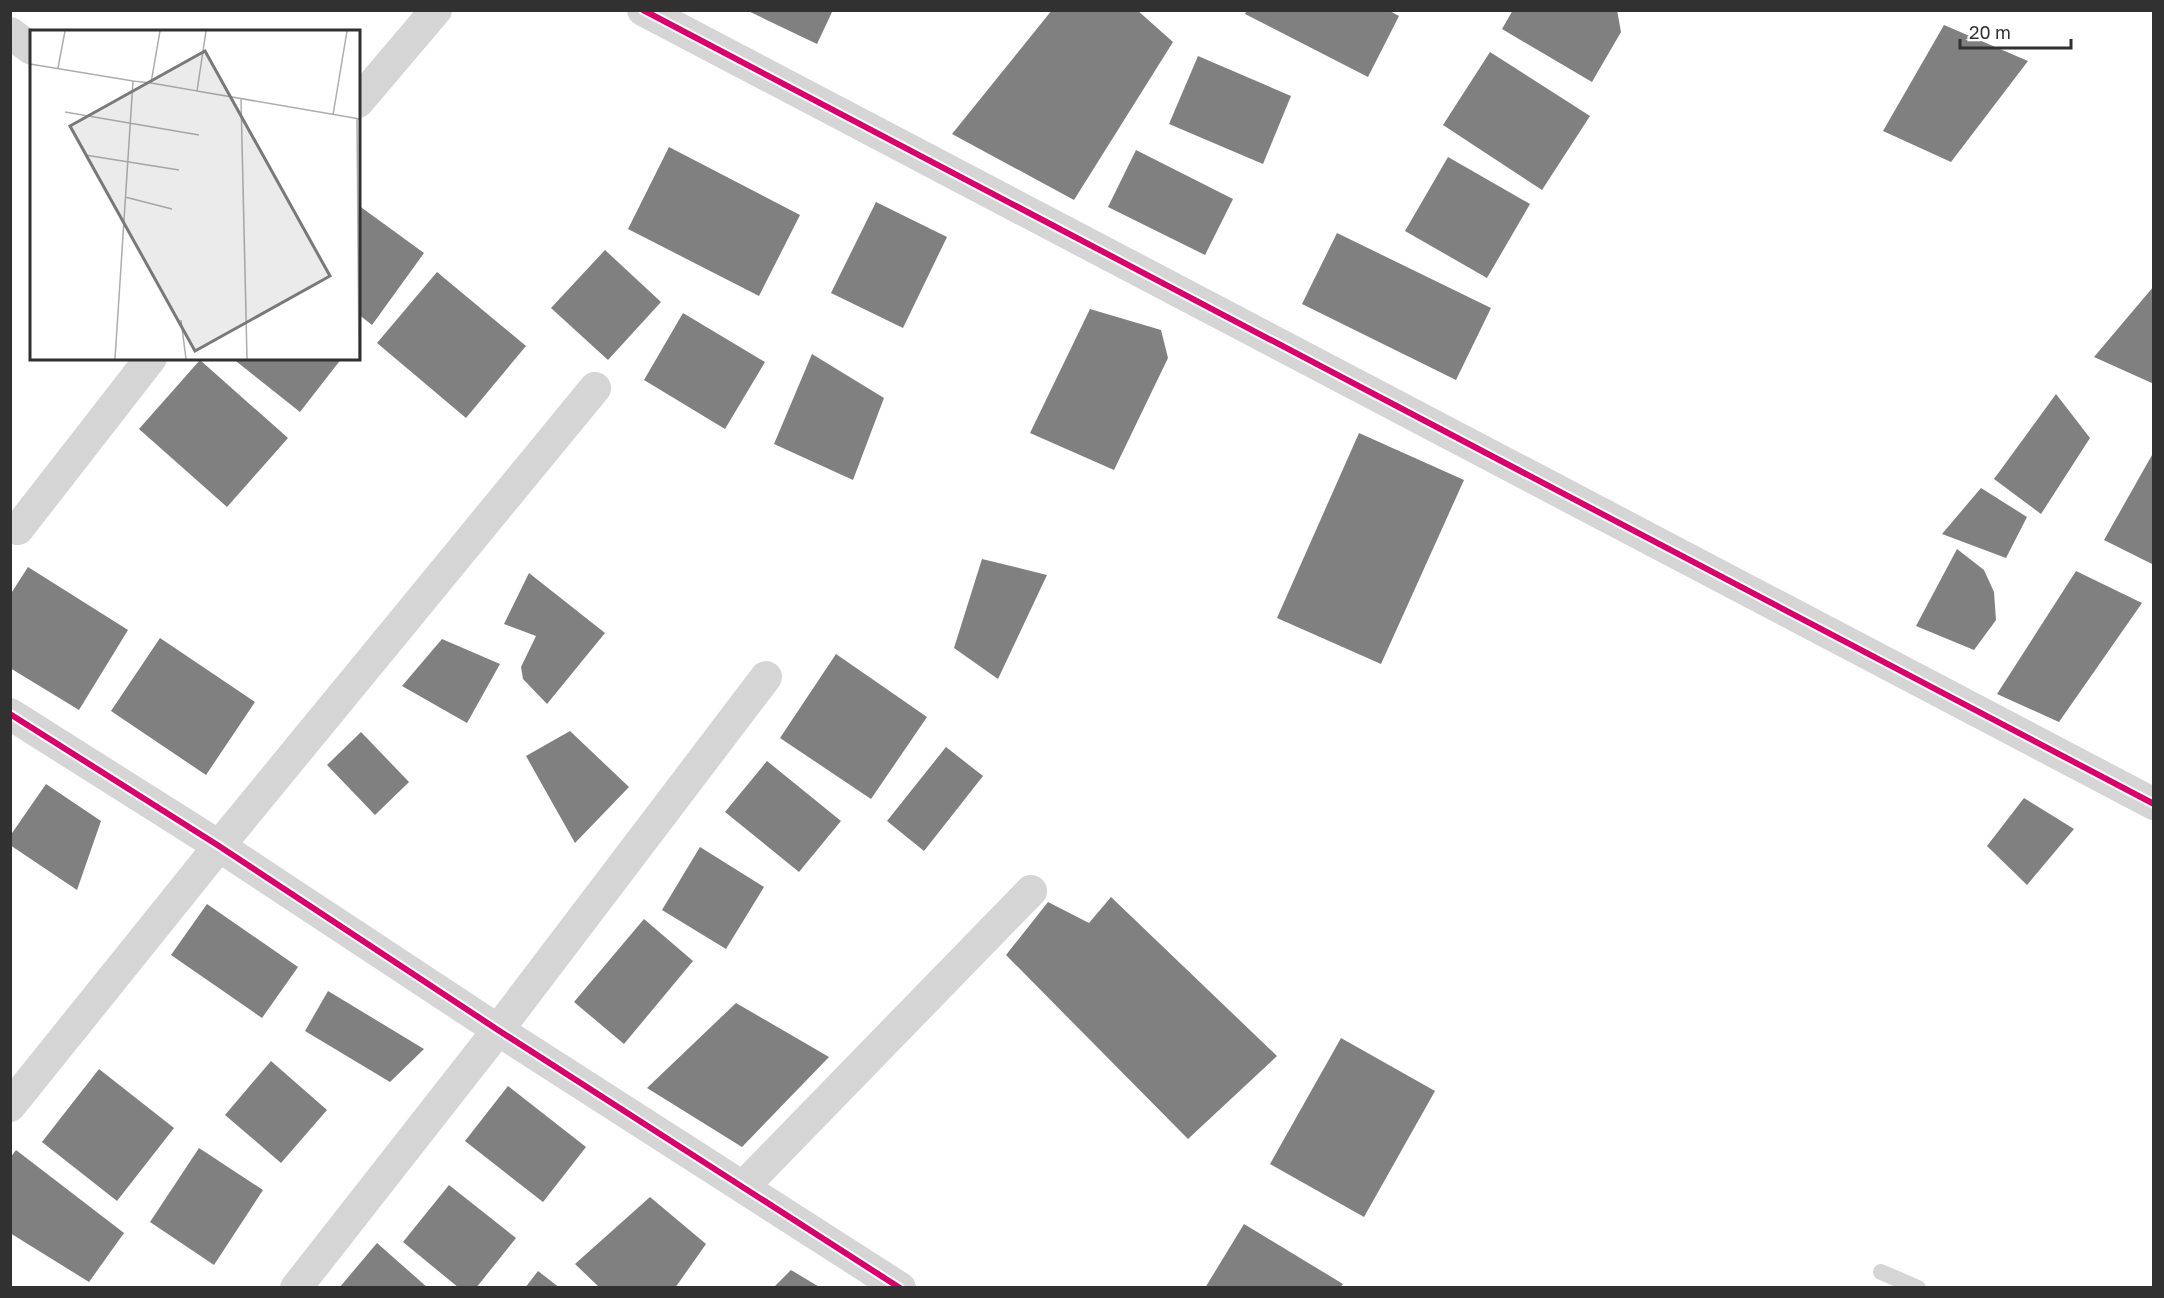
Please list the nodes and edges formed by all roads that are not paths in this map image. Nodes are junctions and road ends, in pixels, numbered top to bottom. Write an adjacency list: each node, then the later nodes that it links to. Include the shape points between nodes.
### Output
1 (436, 10): 5 (street)
2 (643, 10): 11 (street)
3 (10, 33): 4 (street)
4 (30, 48)
5 (360, 100)
6 (149, 360): 8 (street)
7 (595, 388): 12 (street)
8 (13, 531)
9 (766, 677): 14 (street)
10 (10, 714): 12 (street)
11 (2154, 804)
12 (219, 846): 14 (street); 15 (street)
13 (1031, 891): 16 (street)
14 (498, 1030): 16 (street); 18 (street)
15 (10, 1106)
16 (743, 1187): 19 (street)
17 (1881, 1272): 20 (lane)
18 (296, 1287)
19 (900, 1287)
20 (1918, 1287)

